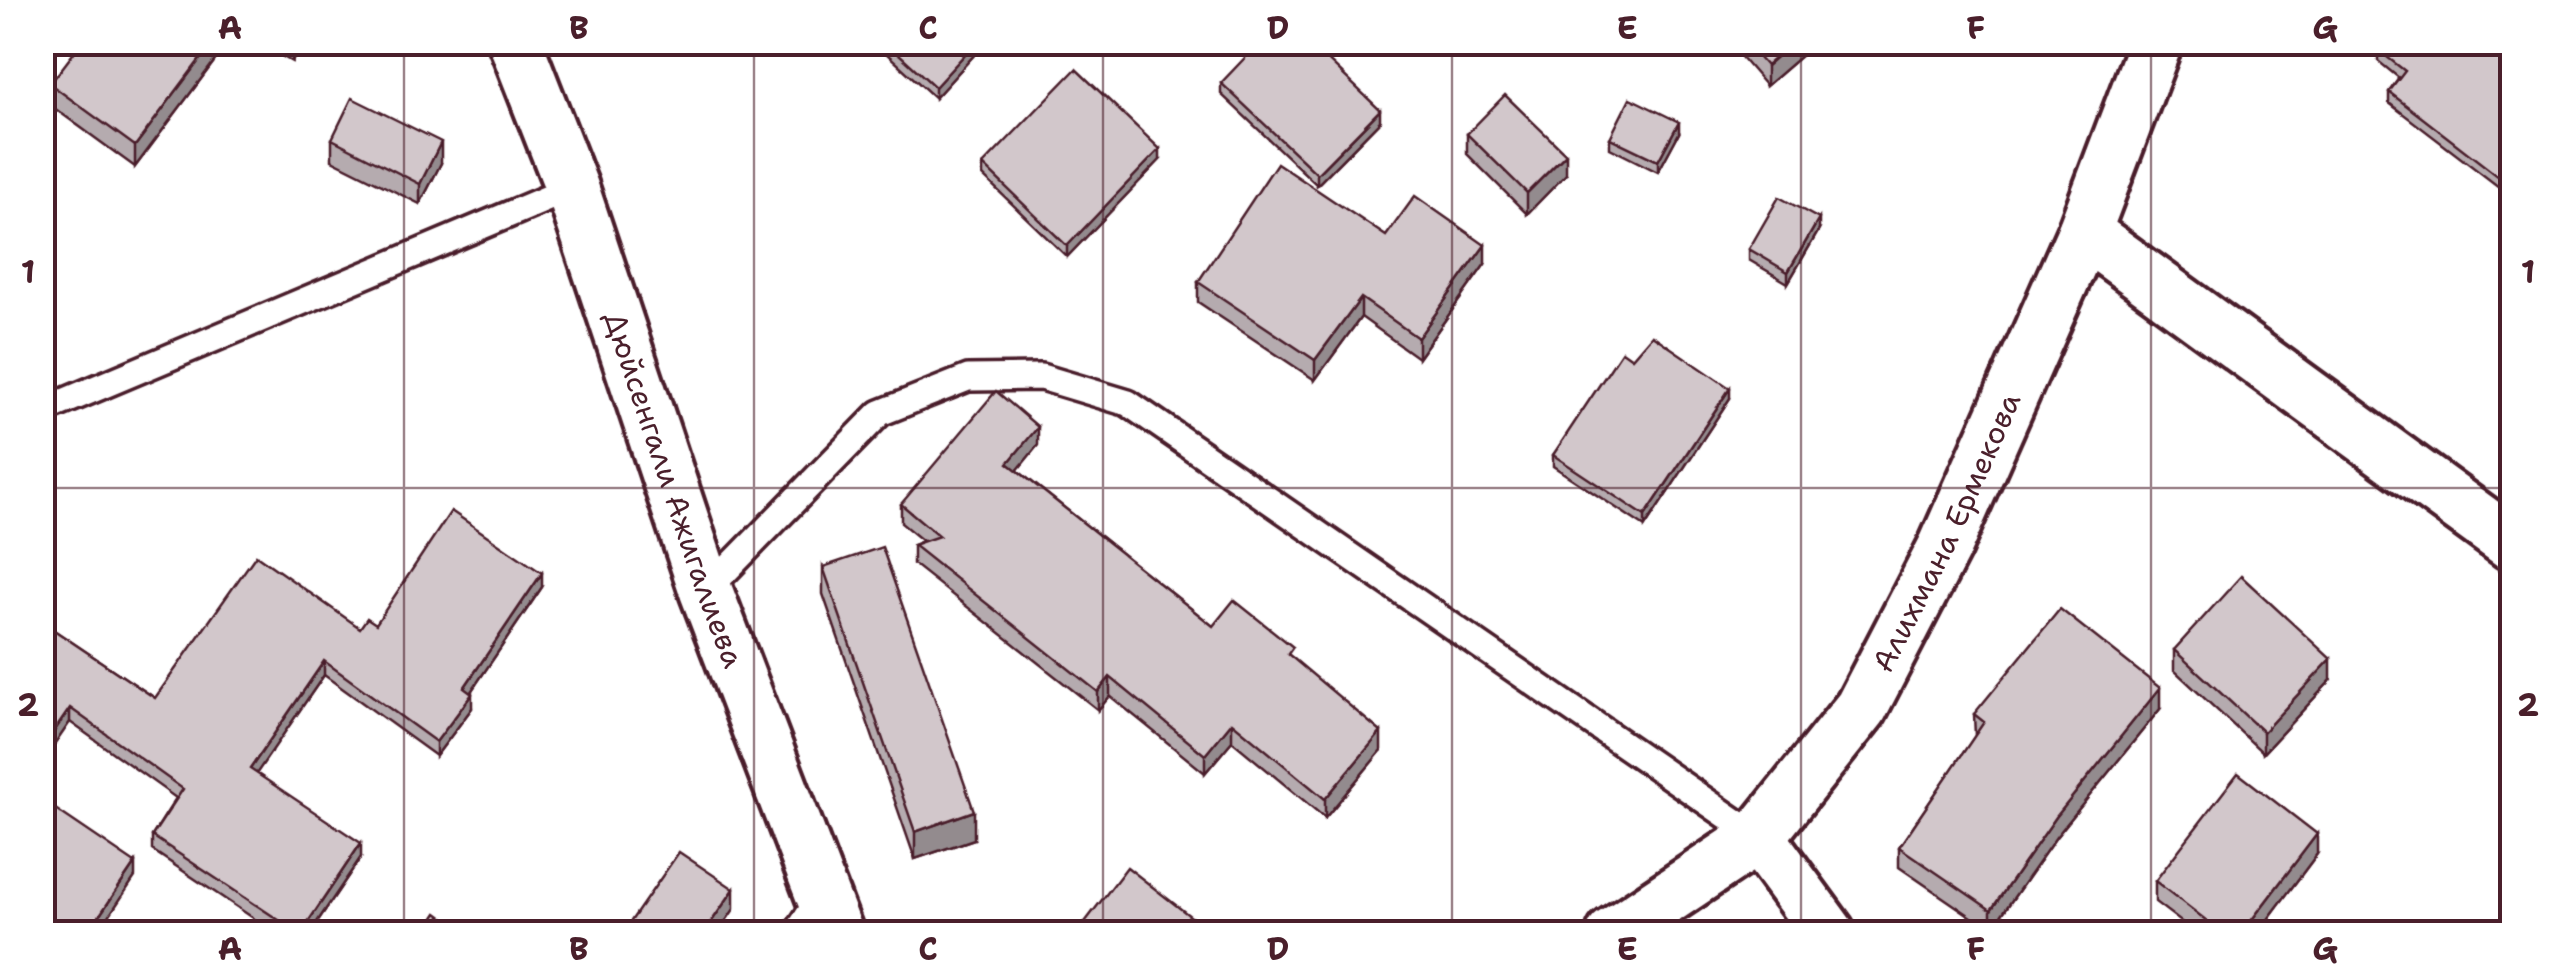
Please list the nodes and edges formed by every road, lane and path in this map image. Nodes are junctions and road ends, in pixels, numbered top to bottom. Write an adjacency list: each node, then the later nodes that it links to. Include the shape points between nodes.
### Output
1 (515, 42): 3 (street, Дюйсенгали Ажигалиева)
2 (2156, 42): 4 (street, Алихмана Ермекова)
3 (572, 188): 5 (lane); 7 (street, Дюйсенгали Ажигалиева)
4 (2084, 232): 6 (street); 8 (street, Алихмана Ермекова, via 1945,546 1861,708)
5 (42, 410)
6 (2512, 544)
7 (706, 591): 8 (lane, via 880,412 968,378 1041,377 1128,403); 9 (street, Дюйсенгали Ажигалиева)
8 (1758, 837): 10 (street, Алихмана Ермекова); 11 (street)
9 (818, 920)
10 (1612, 934)
11 (1829, 934)

